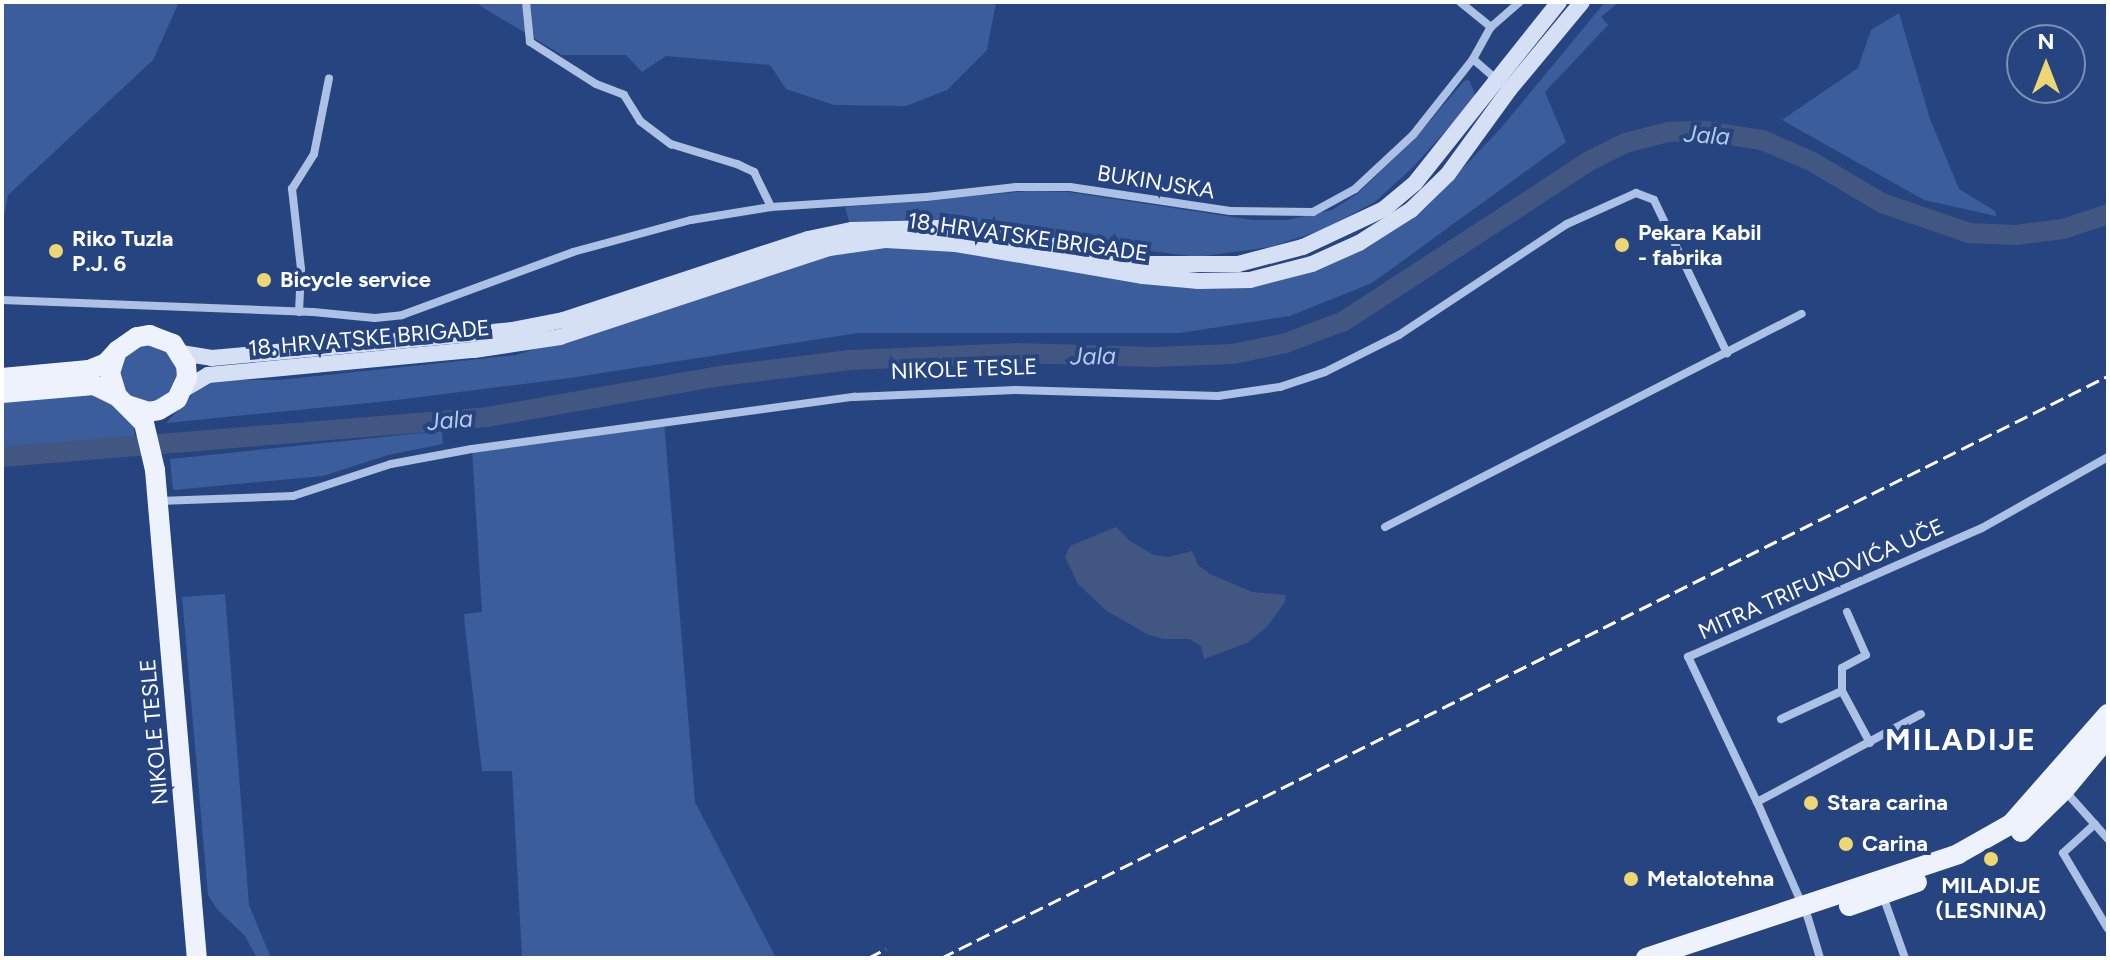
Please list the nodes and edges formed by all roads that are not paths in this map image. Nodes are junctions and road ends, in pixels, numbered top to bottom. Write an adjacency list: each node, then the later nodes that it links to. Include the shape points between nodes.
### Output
1 (526, 2): 10 (street, via 530,42 596,84 624,95 640,121 671,144 754,172)
2 (1460, 2): 6 (street)
3 (1520, 2): 6 (street, BUKINJSKA)
4 (1559, 2): 9 (main road, 18. HRVATSKE BRIGADE)
5 (1582, 2): 9 (main road, 18. HRVATSKE BRIGADE)
6 (1491, 27): 7 (street, BUKINJSKA)
7 (1473, 59): 9 (street); 10 (street, BUKINJSKA, via 1413,135 1355,189 1313,212 1230,211 1045,185)
8 (329, 78): 12 (street, via 314,154 292,189 301,269)
9 (1503, 85): 15 (main road, 18. HRVATSKE BRIGADE, via 1415,183 1384,209 1303,247 1238,264 1149,264 939,228 852,230 808,239 576,316 512,330 212,358); 19 (main road, 18. HRVATSKE BRIGADE, via 1448,174 1411,210 1359,243 1312,264 1250,280 1143,276 956,244 886,240 829,248 560,337 499,348 208,375)
10 (771, 207): 12 (street, BUKINJSKA, via 691,220 573,252 402,315 355,318)
11 (2, 300): 12 (street, BUKINJSKA)
12 (299, 312)
13 (1802, 314): 16 (street)
14 (117, 351): 15 (main road, via 150,335 162,337); 17 (main road, via 89,370); 20 (main road, via 110,373)
15 (181, 353): 19 (main road, via 186,365)
16 (1727, 353): 23 (street, NIKOLE TESLE, via 1654,200 1636,193 1567,224 1399,335 1325,372 1280,387 1218,396 1015,390 854,397 482,447 391,464 293,496); 24 (street)
17 (2, 378)
18 (2, 393): 20 (main road, via 94,385)
19 (176, 398): 20 (main road, via 148,412); 21 (main road, NIKOLE TESLE)
20 (122, 400): 21 (main road)
21 (153, 428): 23 (main road, NIKOLE TESLE)
22 (2108, 457): 33 (street, MITRA TRIFUNOVIĆA UČE, via 1982,528 1688,657)
23 (158, 501): 39 (main road, NIKOLE TESLE)
24 (1385, 527)
25 (1847, 612): 26 (street, MITRA TRIFUNOVIĆA UČE, via 1866,655 1842,668)
26 (1842, 691): 29 (street); 31 (street)
27 (1921, 714): 31 (street)
28 (2108, 715): 37 (main road, via 2011,824 1958,854)
29 (1781, 719)
30 (2108, 737): 32 (main road)
31 (1870, 743): 33 (street)
32 (2064, 790): 34 (street); 36 (main road, via 2017,835 1960,866)
33 (1757, 802): 37 (street, MITRA TRIFUNOVIĆA UČE)
34 (2095, 824): 35 (street); 38 (street, via 2063,853)
35 (2108, 839)
36 (1882, 896): 37 (main road); 43 (street)
37 (1806, 913): 40 (main road); 41 (main road); 42 (street, MITRA TRIFUNOVIĆA UČE)
38 (2108, 929)
39 (197, 958)
40 (1646, 958)
41 (1689, 958)
42 (1820, 958)
43 (1905, 958)

